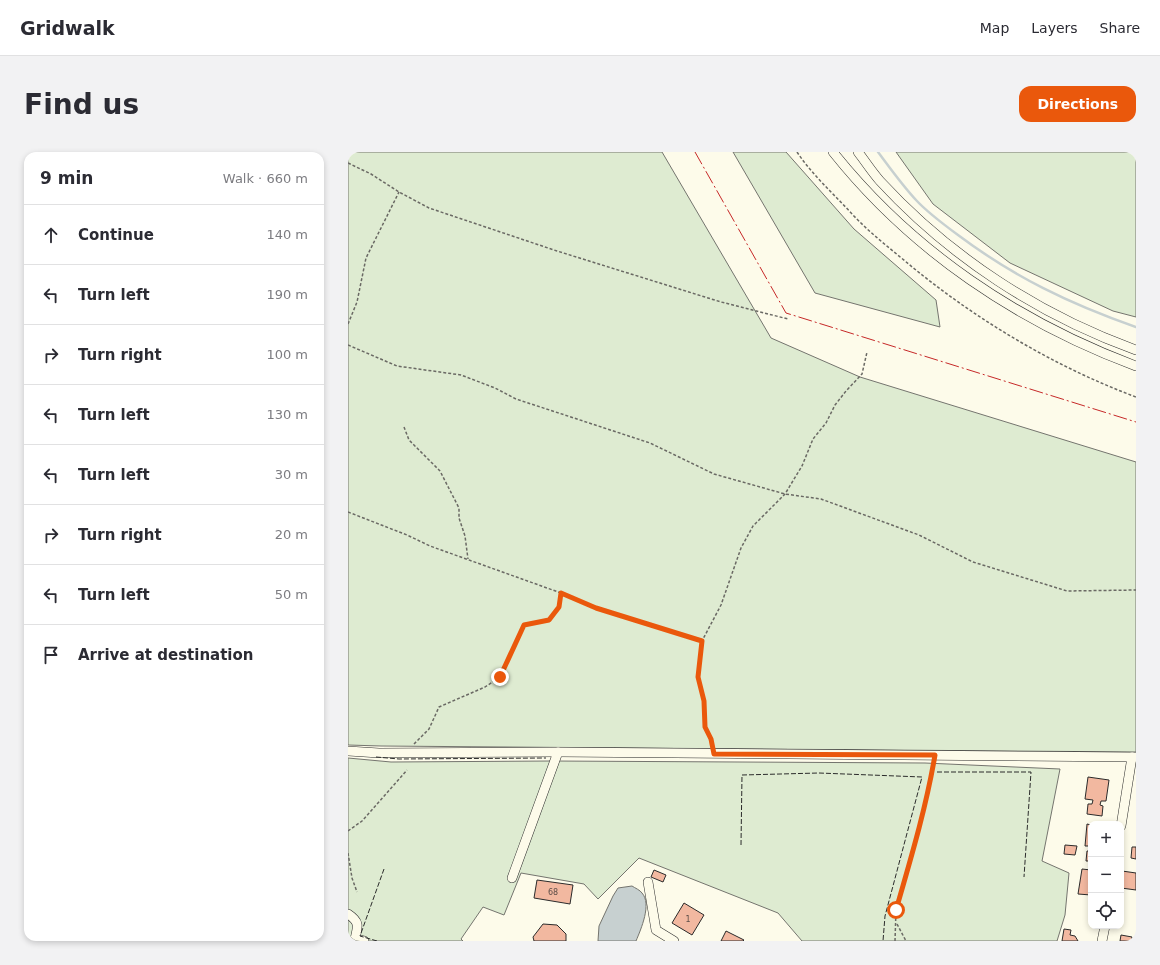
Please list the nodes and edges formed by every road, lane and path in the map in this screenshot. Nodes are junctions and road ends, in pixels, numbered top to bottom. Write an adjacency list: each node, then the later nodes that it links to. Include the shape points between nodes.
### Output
1 (797, 152): 12 (path, via 826,189 863,226 951,297 989,323 1048,357)
2 (833, 152): 11 (street, via 866,191 904,227 972,282 1017,311 1057,332)
3 (858, 152): 9 (street, via 880,180 912,213 967,259 1042,308 1102,337)
4 (348, 163): 5 (path)
5 (399, 192): 6 (path, via 429,208 558,251 721,302); 7 (path, via 366,258 357,302)
6 (788, 319)
7 (348, 324)
8 (348, 345): 14 (path, via 397,366 461,375 516,399 650,443 714,474)
9 (1136, 350)
10 (867, 352): 14 (path, via 862,374 835,405 826,423 813,439 802,466)
11 (1136, 366)
12 (1136, 398)
13 (404, 427): 16 (path, via 409,440 440,471 459,508)
14 (785, 494): 17 (path, via 821,499 919,536 973,562 1067,591); 19 (path, via 753,526 741,548 721,605)
15 (348, 512): 16 (path)
16 (468, 559): 18 (path)
17 (1136, 590)
18 (561, 593): 19 (path, via 596,608); 22 (path, via 559,607 549,620 524,625 500,677 486,687 439,707 430,729 418,742)
19 (702, 641): 23 (path, via 698,677 704,701 705,727)
20 (348, 751): 22 (street)
21 (558, 752): 22 (street); 23 (street); 30 (street)
22 (401, 753)
23 (714, 754): 24 (street)
24 (935, 755): 25 (street); 34 (path, via 918,833 896,910)
25 (1134, 757): 27 (street)
26 (407, 770): 28 (path, via 362,821)
27 (1122, 821)
28 (348, 831)
29 (348, 853): 32 (path)
30 (512, 878)
31 (648, 882): 37 (street, via 656,930)
32 (357, 892)
33 (348, 914): 36 (street, via 355,919 358,926 356,939)
34 (896, 923): 38 (path); 39 (path)
35 (1104, 929): 40 (street)
36 (364, 941)
37 (674, 941)
38 (895, 941)
39 (906, 941)
40 (1102, 941)

